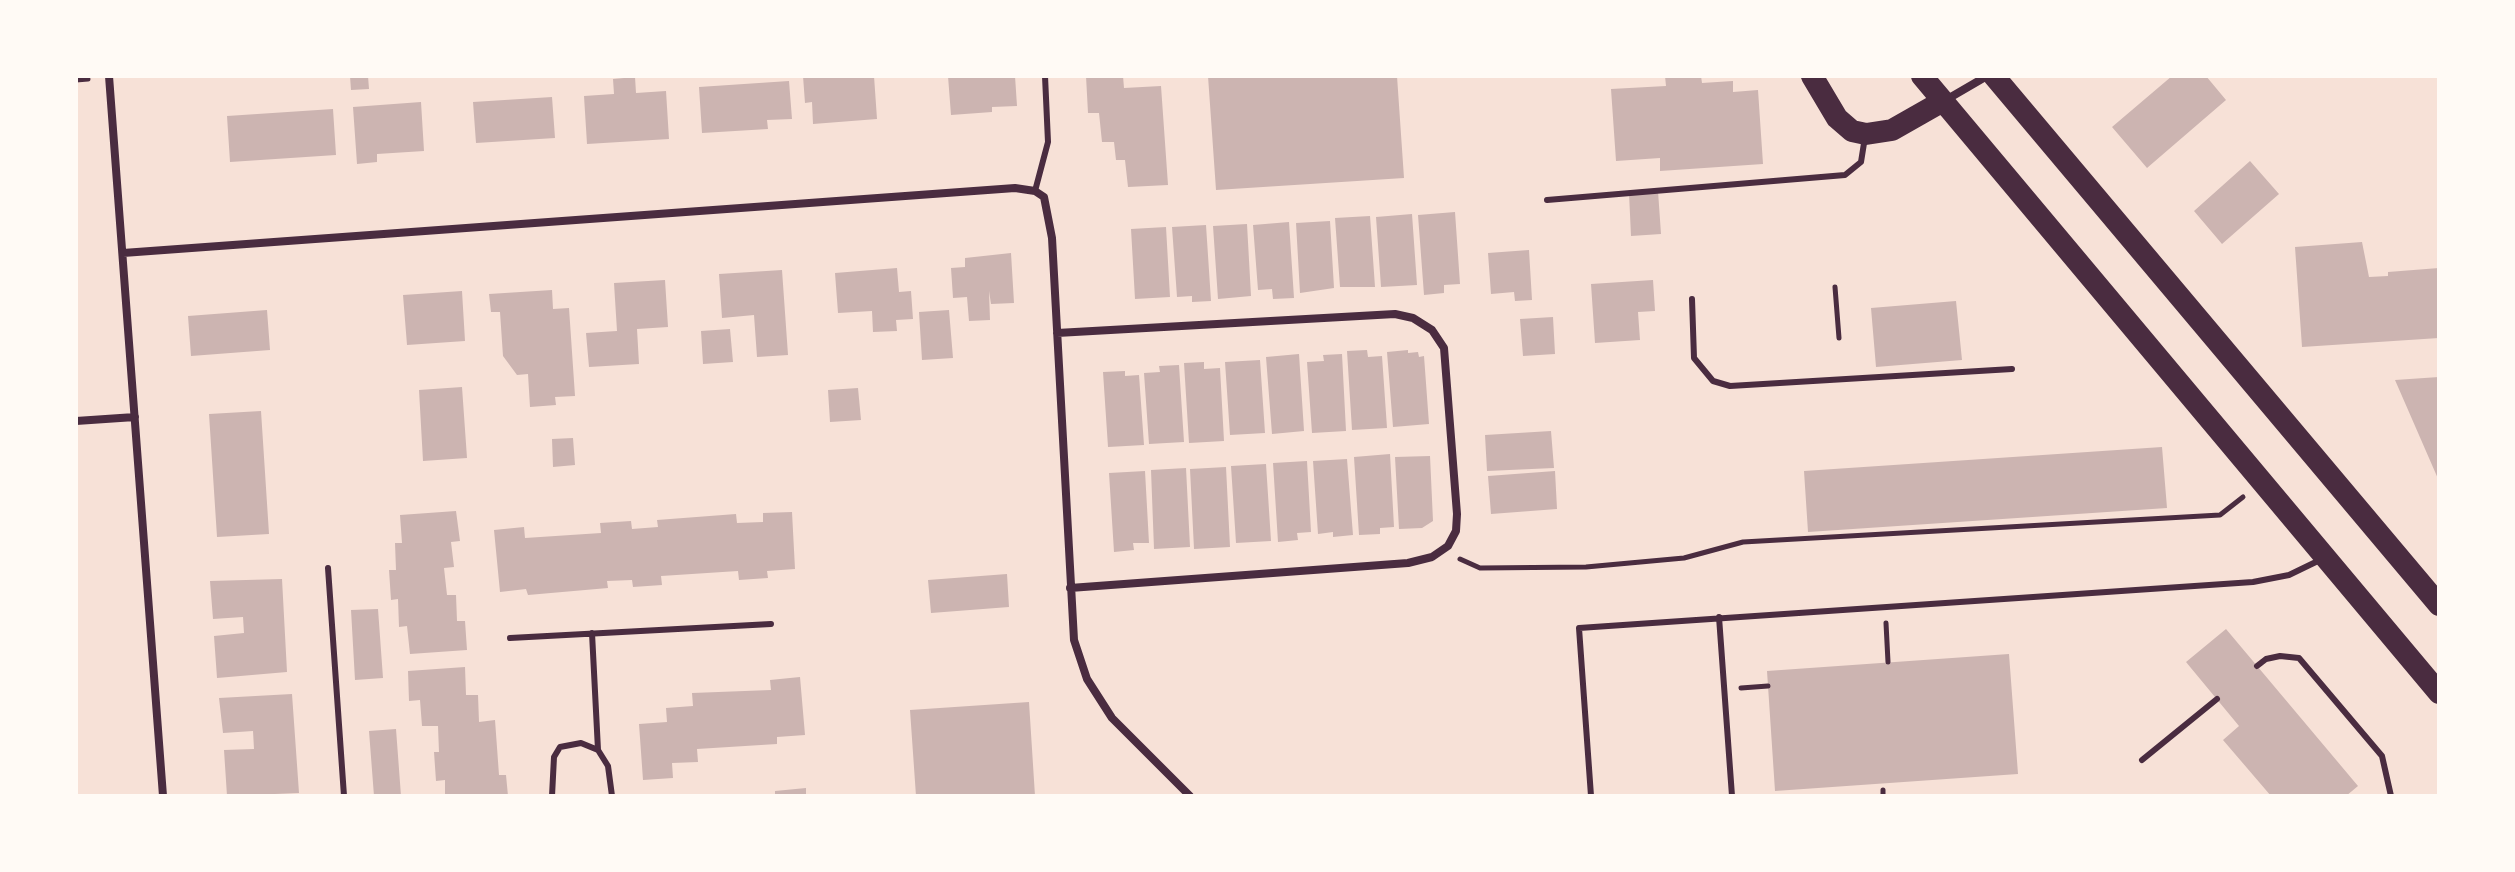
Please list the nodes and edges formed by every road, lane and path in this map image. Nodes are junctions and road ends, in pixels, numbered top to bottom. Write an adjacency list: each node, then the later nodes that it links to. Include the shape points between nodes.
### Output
1 (109, 76): 11 (street)
2 (1045, 76): 9 (lane, via 1048,142)
3 (1812, 76): 8 (highway, via 1837,118 1852,131)
4 (1922, 76): 7 (highway)
5 (1987, 76): 7 (street)
6 (1994, 76): 24 (highway)
7 (1943, 101): 8 (highway, via 1898,128); 19 (highway)
8 (1866, 134): 10 (lane, via 1861,162 1845,175)
9 (1035, 191): 11 (street, via 1015,188); 14 (street, via 1044,197 1052,238)
10 (1547, 200)
11 (123, 253): 17 (street)
12 (1835, 287): 15 (path)
13 (1692, 299): 16 (lane, via 1694,358 1713,381 1730,386)
14 (1057, 333): 23 (street); 23 (street, via 1395,314 1413,318 1432,330 1444,348 1457,514 1448,546 1408,563)
15 (1839, 338)
16 (2012, 369)
17 (135, 417): 18 (street); 36 (street)
18 (76, 421)
19 (2263, 483): 20 (highway); 21 (path, via 2220,515 1743,542 1684,558 1586,567 1480,568)
20 (2325, 557): 25 (lane, via 2289,575 2253,582); 32 (highway)
21 (1459, 558)
22 (328, 568): 37 (lane)
23 (1070, 588): 40 (street, via 1074,640 1087,679 1112,718)
24 (2439, 605)
25 (1886, 608): 26 (lane); 30 (path)
26 (1719, 617): 41 (lane, via 1579,628); 42 (lane)
27 (771, 624): 28 (lane)
28 (592, 633): 29 (lane); 34 (lane)
29 (510, 638)
30 (1888, 662)
31 (2257, 666): 43 (lane, via 2280,656 2299,658 2382,756)
32 (2439, 693)
33 (2217, 699): 35 (lane)
34 (598, 750): 38 (lane, via 581,743 560,747 554,757); 39 (lane, via 608,766)
35 (2142, 760)
36 (163, 796)
37 (344, 796)
38 (552, 796)
39 (612, 796)
40 (1190, 796)
41 (1591, 796)
42 (1732, 796)
43 (2391, 796)

